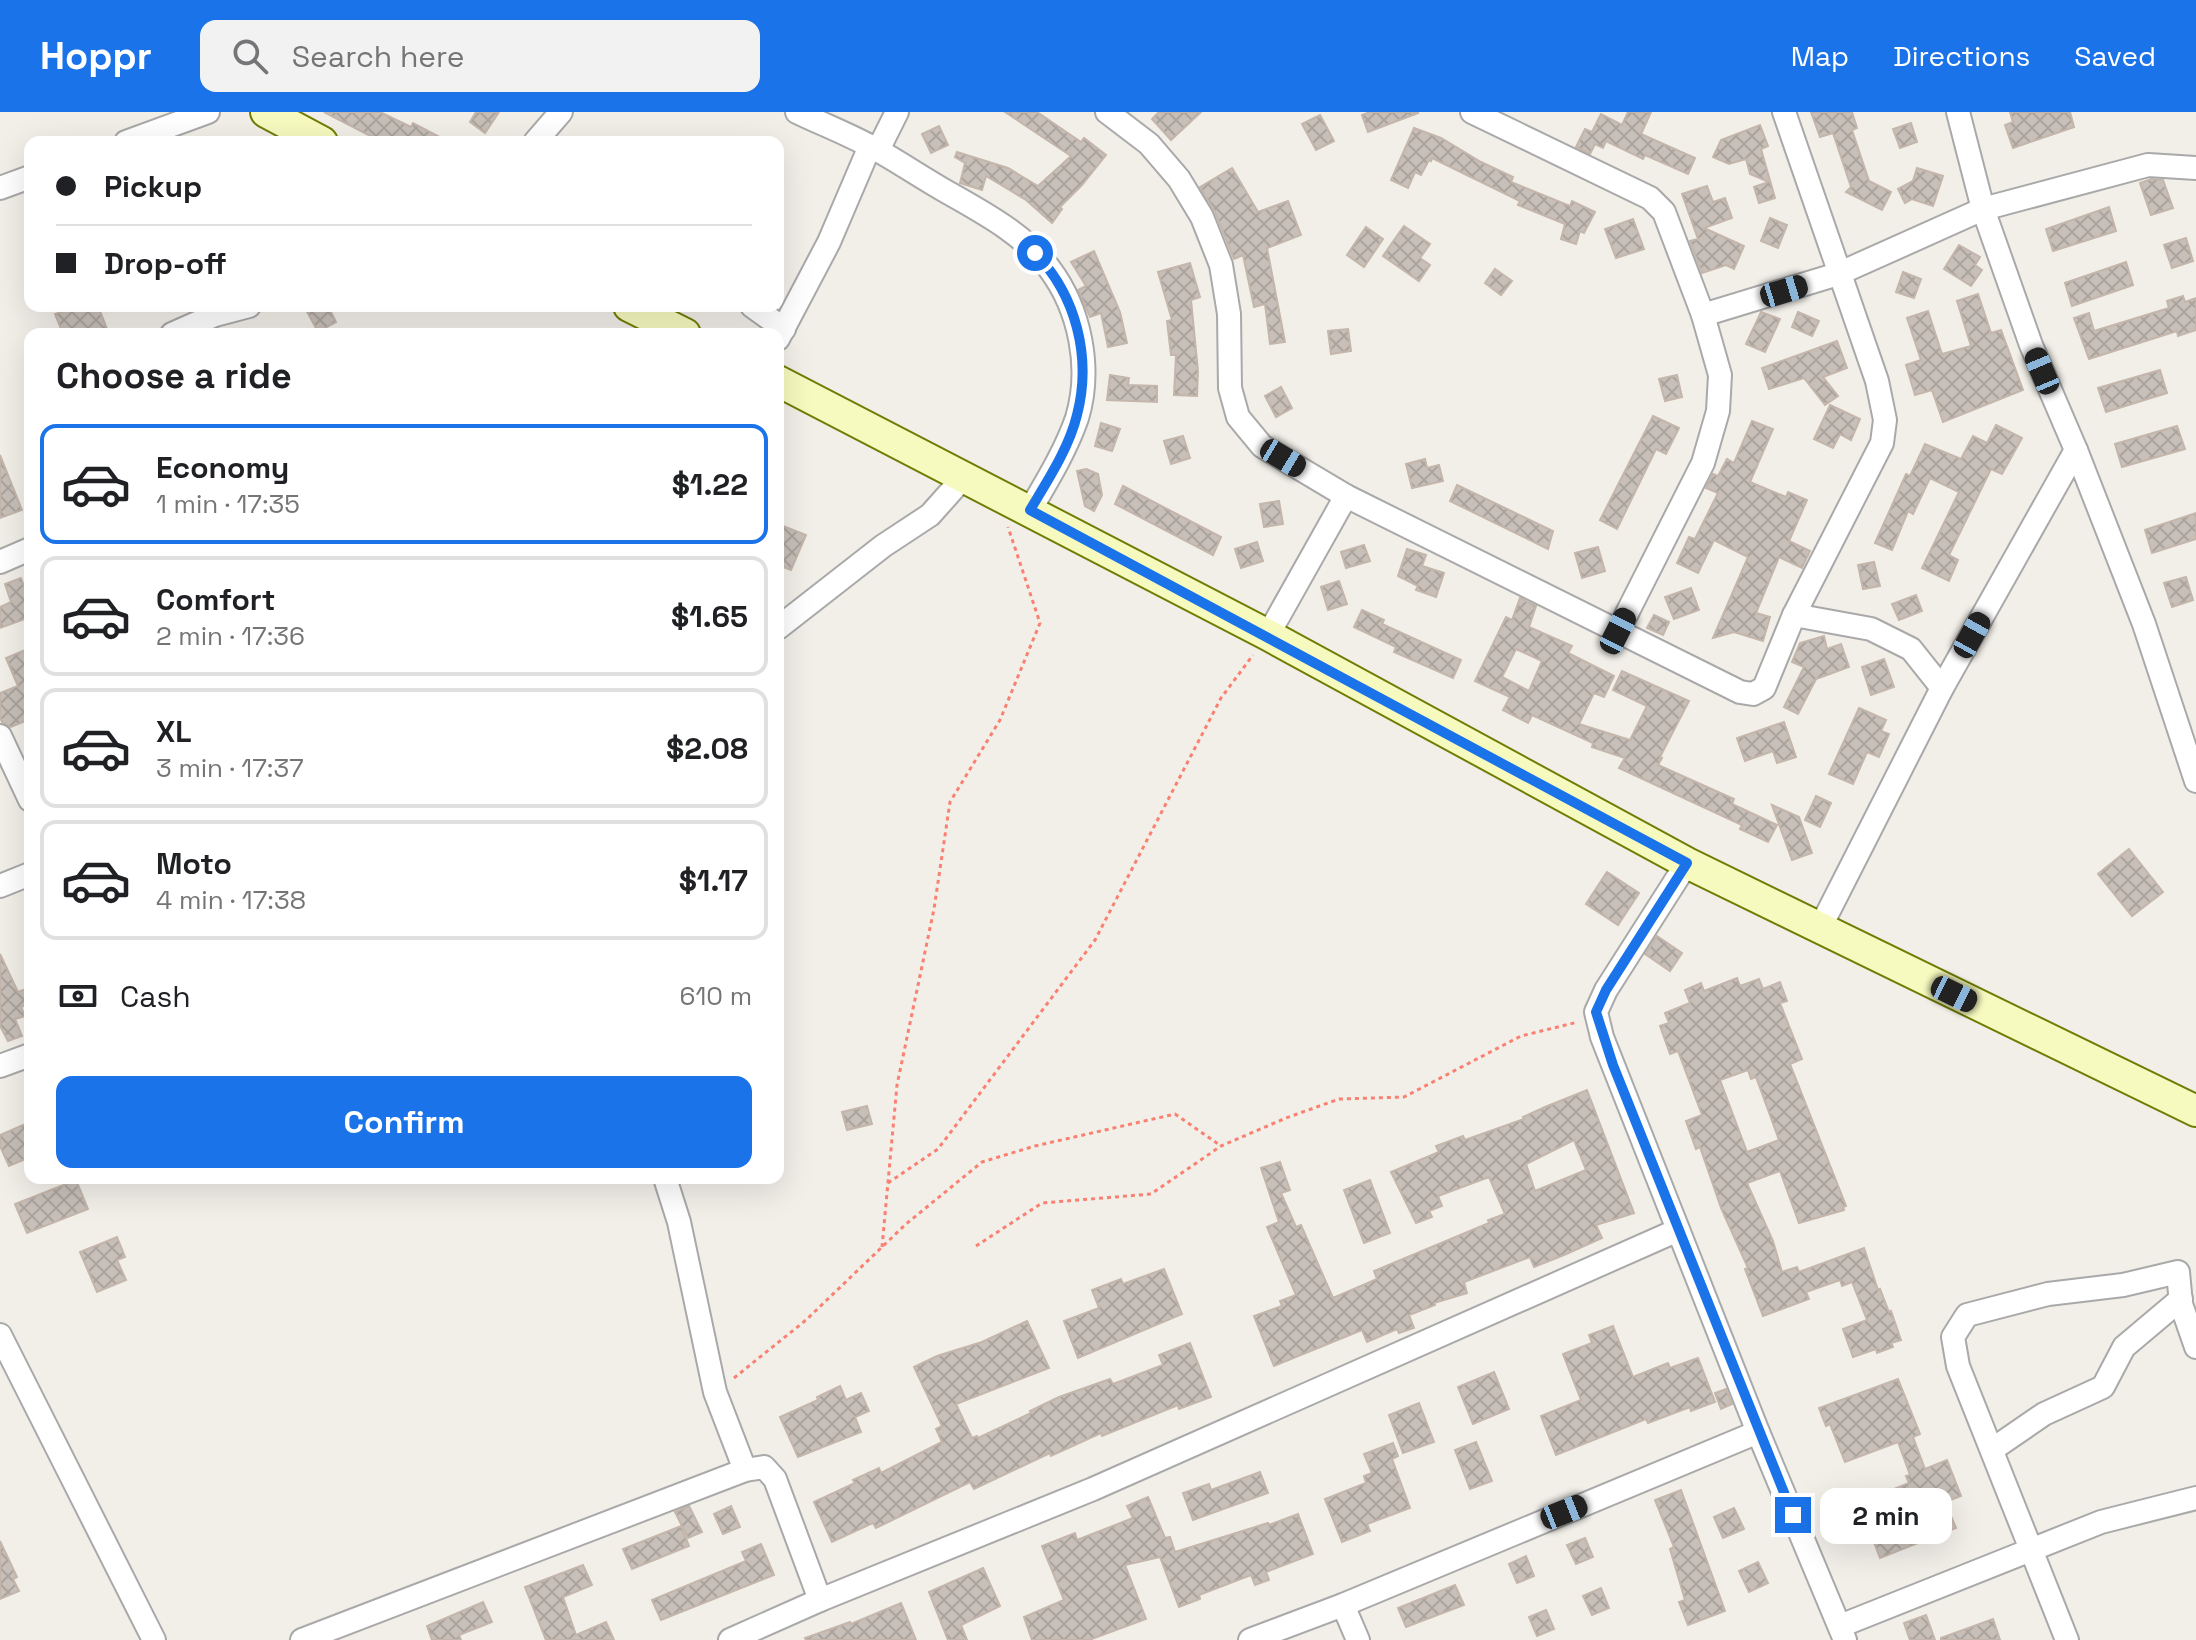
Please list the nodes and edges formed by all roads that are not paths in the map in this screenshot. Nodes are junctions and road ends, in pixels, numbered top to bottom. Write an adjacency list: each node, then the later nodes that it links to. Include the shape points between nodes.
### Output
1 (208, 112): 11 (street)
2 (561, 112): 13 (street)
3 (797, 112): 14 (street)
4 (897, 112): 14 (street)
5 (1107, 112): 31 (street, via 1149,144 1202,217 1221,265 1229,314 1230,388 1238,417 1262,446)
6 (1472, 112): 9 (street)
7 (1784, 112): 19 (street)
8 (1958, 112): 18 (street)
9 (1504, 120): 23 (street, via 1650,198 1664,212)
10 (278, 124): 12 (street)
11 (142, 136)
12 (307, 136)
13 (540, 136)
14 (874, 148): 27 (street); 32 (street, via 1020,239 1049,267 1071,307 1080,334 1083,378 1077,416)
15 (2196, 168): 18 (street, via 2148,165)
16 (24, 179): 17 (street)
17 (0, 188)
18 (1983, 209): 19 (street); 29 (street, via 2031,345)
19 (1838, 274): 23 (street); 35 (street, via 1877,381 1885,420 1882,443)
20 (226, 312): 24 (street)
21 (641, 312): 25 (street)
22 (758, 312): 26 (street)
23 (1703, 315): 37 (street, via 1720,375 1718,411 1703,463)
24 (186, 328)
25 (673, 328)
26 (775, 328)
27 (784, 328)
28 (784, 384): 30 (street)
29 (2076, 450): 39 (street); 41 (street, via 2144,624)
30 (963, 478): 32 (street); 36 (street, via 930,515)
31 (1346, 496): 37 (street); 38 (street)
32 (1030, 510): 38 (street)
33 (24, 552): 34 (street)
34 (0, 562)
35 (1794, 615): 37 (street, via 1764,688 1753,694); 39 (street, via 1871,629 1911,649)
36 (784, 623)
37 (1618, 631)
38 (1268, 635): 43 (street)
39 (1942, 688): 46 (street)
40 (0, 736): 42 (street)
41 (2196, 781)
42 (24, 787)
43 (1687, 863): 46 (street); 51 (street, via 1596,1012)
44 (24, 876): 45 (street)
45 (0, 886)
46 (1820, 928): 49 (street)
47 (24, 1057): 48 (street)
48 (0, 1066)
49 (2196, 1111)
50 (667, 1184): 58 (street, via 715,1392)
51 (1678, 1230): 56 (street); 61 (street, via 1093,1489)
52 (2187, 1268): 53 (street); 57 (street, via 1967,1315 1953,1337 1958,1366)
53 (2181, 1299): 55 (street); 57 (street, via 2124,1347 2103,1387 2044,1414)
54 (0, 1335): 64 (street)
55 (2196, 1347)
56 (1758, 1432): 62 (street); 63 (street)
57 (1993, 1449): 60 (street)
58 (745, 1470): 61 (street, via 764,1467 775,1479); 65 (street)
59 (2196, 1498): 60 (street, via 2101,1522)
60 (2031, 1551): 63 (street); 69 (street)
61 (820, 1600): 66 (street)
62 (1343, 1605): 67 (street); 68 (street)
63 (1842, 1633)
64 (154, 1640)
65 (302, 1640)
66 (730, 1640)
67 (1250, 1640)
68 (1358, 1640)
69 (2067, 1640)

